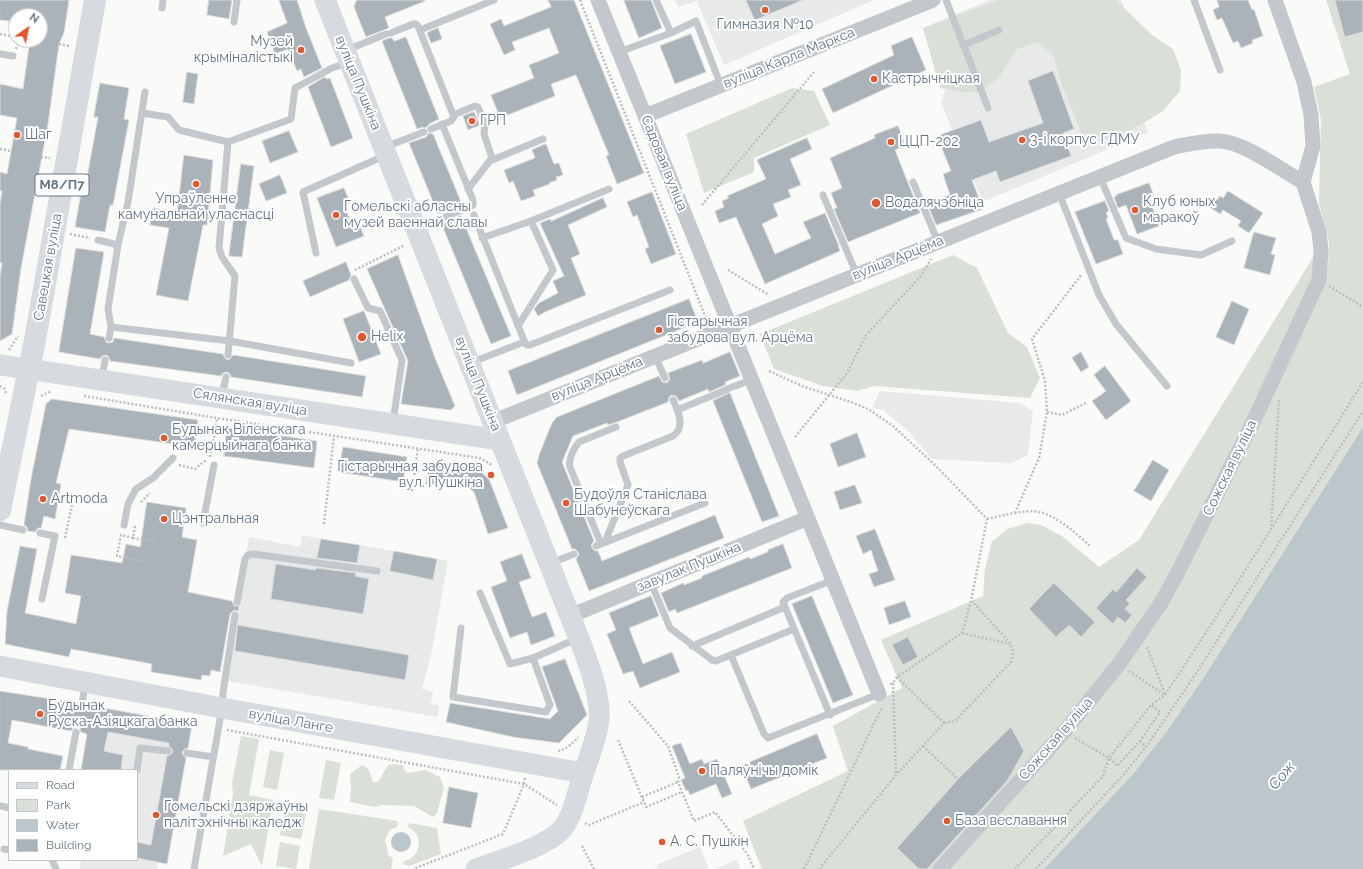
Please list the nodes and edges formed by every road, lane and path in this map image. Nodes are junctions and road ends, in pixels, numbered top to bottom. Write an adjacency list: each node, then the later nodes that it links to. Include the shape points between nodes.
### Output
1 (95, 0): 82 (main road, Савецкая вуліца / М8/П7)
2 (163, 0): 13 (lane)
3 (237, 0): 14 (lane)
4 (494, 0): 15 (lane)
5 (580, 0): 70 (path)
6 (598, 0): 21 (street, Садовая вуліца)
7 (656, 0): 17 (lane)
8 (933, 0): 27 (street, вуліца Карла Маркса)
9 (946, 0): 19 (lane)
10 (1194, 0): 25 (lane)
11 (1275, 0): 44 (street, via 1304,82 1311,115 1313,146)
12 (329, 3): 24 (street, вуліца Пушкіна)
13 (162, 8)
14 (234, 22)
15 (420, 30): 24 (lane, via 413,24); 31 (lane)
16 (999, 30): 19 (lane)
17 (671, 33): 21 (lane); 27 (lane, via 696,21)
18 (59, 44): 20 (path)
19 (964, 45): 29 (lane)
20 (70, 46)
21 (619, 52): 32 (street, Садовая вуліца)
22 (0, 54): 23 (lane)
23 (13, 56)
24 (347, 56): 35 (lane, via 332,68 295,88 290,119); 38 (street, вуліца Пушкіна)
25 (1220, 70)
26 (814, 72): 49 (path)
27 (721, 86): 32 (street, вуліца Карла Маркса)
28 (146, 92): 30 (lane)
29 (988, 108)
30 (142, 112): 35 (lane, via 168,117 179,130); 58 (lane, via 128,202)
31 (453, 115): 33 (lane, via 453,120); 41 (lane, via 478,107 486,126 484,134)
32 (645, 116): 73 (street, Садовая вуліца)
33 (442, 124): 38 (lane); 45 (lane)
34 (543, 139): 41 (lane)
35 (228, 142): 75 (lane, via 219,248 235,276)
36 (0, 149): 37 (path)
37 (11, 151)
38 (385, 151): 53 (street, вуліца Пушкіна); 59 (lane, via 364,164 303,192)
39 (41, 158): 40 (path)
40 (50, 158)
41 (492, 160): 45 (lane)
42 (1100, 177): 44 (street, вуліца Арцёма, via 1174,147 1221,140 1244,147); 47 (street, вуліца Арцёма); 56 (lane, via 1126,238 1156,249 1201,255)
43 (913, 182): 57 (lane)
44 (1303, 182): 66 (street, Сожская вуліца, via 1319,232 1321,250)
45 (468, 189): 53 (lane, via 472,206)
46 (609, 189): 51 (lane)
47 (1059, 193): 57 (street, вуліца Арцёма); 61 (lane)
48 (823, 195): 64 (lane)
49 (702, 205)
50 (474, 215): 54 (lane)
51 (531, 221): 54 (lane); 72 (lane, via 553,270)
52 (70, 234): 55 (path)
53 (410, 237): 63 (path); 80 (street, вуліца Пушкіна)
54 (482, 238): 72 (lane)
55 (98, 240): 58 (lane)
56 (1232, 241)
57 (938, 242): 64 (street, вуліца Арцёма)
58 (118, 245): 71 (lane, via 108,309)
59 (316, 253)
60 (933, 256): 91 (path, via 921,276 866,335 847,373)
61 (1088, 267): 88 (lane, via 1099,295 1116,324); 99 (path, via 1032,339 1045,381)
62 (728, 270): 68 (path)
63 (350, 272)
64 (857, 275): 73 (street, вуліца Арцёма)
65 (354, 279): 101 (lane, via 368,308 380,311 402,360)
66 (1318, 280): 69 (path); 147 (street, Сожская вуліца, via 1254,420 1178,572)
67 (670, 290): 76 (lane, via 530,345)
68 (769, 295)
69 (1363, 307)
70 (707, 321)
71 (111, 326): 74 (lane); 75 (lane)
72 (518, 326): 76 (lane)
73 (730, 326): 78 (street, вуліца Арцёма); 86 (street)
74 (109, 338)
75 (230, 341): 77 (lane); 79 (lane)
76 (524, 342): 80 (lane)
77 (228, 355)
78 (655, 356): 85 (lane); 103 (street, вуліца Арцёма)
79 (351, 363)
80 (469, 363): 103 (street, вуліца Пушкіна)
81 (0, 364): 82 (street, Сялянская вуліца)
82 (28, 369): 94 (street, Сялянская вуліца, via 103,370); 115 (main road, Савецкая вуліца / М8/П7)
83 (769, 371): 91 (path)
84 (226, 377): 94 (lane)
85 (665, 378)
86 (751, 380): 97 (lane); 117 (street)
87 (1363, 382): 125 (path)
88 (1167, 386)
89 (58, 392): 92 (path, via 50,390)
90 (81, 395): 100 (path)
91 (830, 395): 105 (path); 118 (path, via 868,409 892,426)
92 (42, 396)
93 (1279, 397): 125 (path)
94 (222, 398): 101 (street, Сялянская вуліца)
95 (673, 400): 97 (lane)
96 (1086, 403): 99 (path, via 1062,414)
97 (677, 410): 130 (lane, via 680,420 679,430 675,434 620,458 628,486)
98 (1363, 411): 174 (path, via 1195,675)
99 (1047, 412): 116 (path, via 1039,458)
100 (217, 418): 104 (path); 107 (path, via 210,457 195,469)
101 (392, 424): 103 (street, Сялянская вуліца)
102 (616, 427): 130 (lane, via 579,442 569,461)
103 (496, 431): 134 (street, вуліца Пушкіна)
104 (334, 436): 106 (path); 121 (path)
105 (795, 437)
106 (418, 448): 109 (path, via 480,458); 110 (path)
107 (175, 461): 123 (lane, via 136,489 128,504)
108 (214, 465): 120 (lane)
109 (494, 466)
110 (412, 491)
111 (151, 492): 114 (path)
112 (704, 503): 130 (lane)
113 (72, 505): 127 (path, via 66,538)
114 (138, 506)
115 (0, 510)
116 (1015, 513): 118 (path); 131 (path, via 1039,512 1057,520)
117 (808, 518): 136 (street); 137 (street, завулак Пушкіна)
118 (987, 518): 140 (path)
119 (135, 522): 128 (path)
120 (203, 523)
121 (324, 524)
122 (0, 525): 124 (lane)
123 (124, 525)
124 (23, 530)
125 (1271, 530): 160 (path)
126 (40, 533): 127 (lane)
127 (55, 536): 139 (lane)
128 (133, 538): 129 (path); 133 (path, via 121,535 117,556)
129 (157, 542)
130 (601, 544)
131 (1090, 546)
132 (574, 554): 134 (lane)
133 (145, 562)
134 (549, 564): 144 (street, вуліца Пушкіна)
135 (377, 571): 141 (lane, via 248,555 245,559)
136 (833, 580): 142 (lane, via 787,598 783,602); 159 (street)
137 (651, 583): 144 (street, завулак Пушкіна); 151 (lane, via 670,628)
138 (480, 593): 153 (lane, via 510,664)
139 (42, 599)
140 (971, 601): 148 (path); 150 (path)
141 (237, 602)
142 (785, 607): 146 (lane); 151 (lane)
143 (235, 615): 164 (lane, via 222,692)
144 (570, 616): 149 (street, вуліца Пушкіна)
145 (461, 628): 153 (lane, via 453,697 546,712 550,705)
146 (794, 629): 152 (lane); 165 (lane)
147 (1141, 632): 154 (street, Сожская вуліца); 160 (path)
148 (962, 633): 150 (path); 156 (path)
149 (578, 638): 153 (lane); 183 (street, вуліца Пушкіна, via 593,681 599,708 598,722)
150 (1011, 644): 166 (path, via 1011,662 954,721)
151 (692, 646): 152 (lane, via 714,661)
152 (731, 655): 165 (lane, via 767,738)
153 (533, 658)
154 (1119, 664): 160 (path); 169 (street, Сожская вуліца)
155 (0, 666): 157 (street, вуліца Ланге)
156 (897, 677): 158 (path); 166 (path)
157 (86, 682): 162 (lane); 164 (street, вуліца Ланге)
158 (893, 683): 159 (path); 159 (path); 184 (path)
159 (882, 695): 165 (lane); 199 (path)
160 (1165, 695): 163 (path)
161 (629, 701): 186 (path, via 668,746 679,777)
162 (82, 704)
163 (1150, 705): 172 (path, via 1160,712); 179 (path)
164 (222, 708): 178 (lane); 183 (street, вуліца Ланге)
165 (830, 715)
166 (944, 723): 173 (path)
167 (226, 730): 187 (path)
168 (76, 732): 180 (lane)
169 (1064, 732): 179 (path); 201 (street, Сожская вуліца)
170 (580, 733): 176 (path, via 561,751)
171 (618, 740): 189 (path)
172 (1140, 741): 174 (path); 179 (path, via 1117,766)
173 (923, 746): 184 (path); 185 (path)
174 (1146, 747): 203 (path)
175 (168, 750): 181 (lane, via 140,748)
176 (554, 751)
177 (187, 753): 178 (lane)
178 (213, 757): 194 (lane)
179 (1109, 758): 202 (path, via 1103,776)
180 (68, 769)
181 (137, 769)
182 (527, 772): 187 (path)
183 (583, 773): 196 (street, вуліца Пушкіна, via 570,814 558,833 545,843)
184 (896, 775): 200 (path)
185 (958, 779)
186 (678, 782): 188 (path); 189 (path)
187 (524, 784): 191 (path); 195 (path, via 504,834)
188 (682, 792): 190 (path, via 646,807); 198 (path, via 694,821 715,812 748,855)
189 (642, 797): 190 (path)
190 (644, 802): 192 (path)
191 (563, 809)
192 (589, 825)
193 (582, 846): 197 (path)
194 (194, 869)
195 (413, 869)
196 (476, 869)
197 (594, 869)
198 (754, 869)
199 (804, 869)
200 (818, 869)
201 (940, 869)
202 (1015, 869)
203 (1036, 869)

